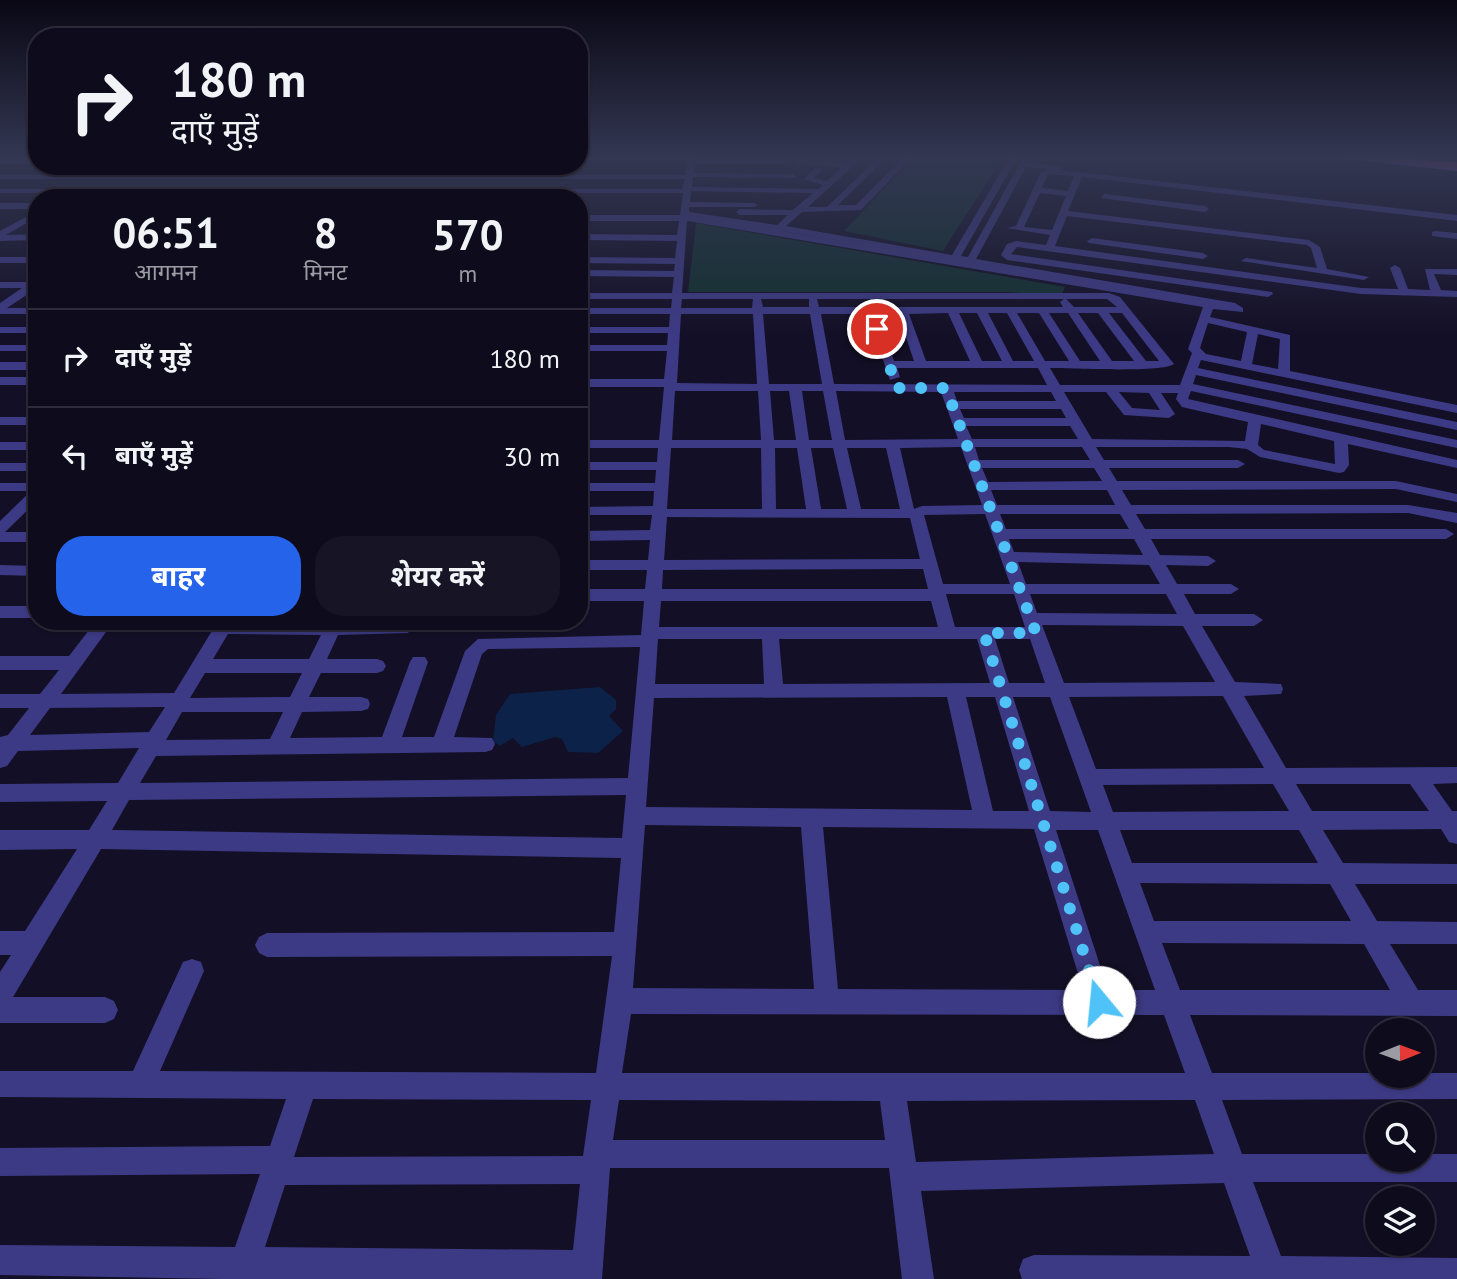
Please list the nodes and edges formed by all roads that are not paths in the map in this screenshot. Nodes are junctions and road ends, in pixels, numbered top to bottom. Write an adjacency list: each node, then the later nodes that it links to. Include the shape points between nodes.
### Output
1 (661, 216): 23 (street)
2 (661, 216): 23 (street)
3 (712, 216): 23 (street)
4 (722, 216): 23 (street)
5 (749, 216): 23 (street)
6 (793, 216): 32 (street)
7 (979, 216): 54 (street)
8 (995, 216): 56 (street)
9 (1025, 216): 29 (street)
10 (1062, 216): 30 (street)
11 (1097, 216): 21 (street)
12 (1141, 216): 21 (street)
13 (1166, 216): 21 (street)
14 (1205, 216): 33 (street)
15 (1405, 216): 34 (street, via 1407,221)
16 (1442, 216): 17 (street)
17 (1445, 216): 18 (street); 34 (street)
18 (1457, 216)
19 (28, 217): 22 (street)
20 (588, 218): 23 (street)
21 (1165, 221): 33 (street); 45 (street)
22 (12, 222): 24 (street); 25 (street); 36 (street)
23 (684, 222): 26 (street); 32 (street); 37 (street); 42 (street); 49 (street); 58 (street); 66 (street); 71 (street); 79 (street); 84 (street); 97 (street); 100 (street); 104 (street); 124 (street)
24 (28, 225)
25 (0, 226)
26 (588, 226)
27 (1073, 226): 30 (street)
28 (1007, 228): 29 (street)
29 (1019, 229): 30 (street)
30 (1057, 229): 44 (street)
31 (1096, 229): 39 (street)
32 (777, 230): 54 (street)
33 (1204, 231): 47 (street); 50 (street, via 1309,243)
34 (1456, 231): 35 (street)
35 (1435, 234)
36 (0, 236): 38 (street)
37 (588, 236)
38 (28, 237)
39 (1092, 241): 45 (street); 46 (street)
40 (0, 248): 41 (street)
41 (24, 248)
42 (592, 248)
43 (1246, 248): 55 (street)
44 (1049, 249): 46 (street); 64 (street, via 1013,244 1006,256)
45 (1163, 251): 47 (street)
46 (1087, 254): 51 (street)
47 (1203, 256): 59 (street)
48 (1307, 256): 50 (street)
49 (588, 257)
50 (1319, 257): 60 (street)
51 (1122, 259): 59 (street); 64 (street)
52 (0, 260): 53 (street)
53 (28, 260)
54 (953, 260): 56 (street)
55 (1246, 261): 60 (street); 65 (street)
56 (969, 263): 72 (street)
57 (1395, 268): 75 (street)
58 (588, 269)
59 (1203, 270): 65 (street); 69 (street)
60 (1323, 272): 73 (street, via 1364,273)
61 (1457, 272): 76 (street, via 1428,271)
62 (24, 273): 63 (street)
63 (28, 273)
64 (1118, 273): 69 (street); 72 (street)
65 (1247, 276): 73 (street)
66 (588, 279)
67 (28, 284): 68 (street)
68 (0, 285)
69 (1203, 285): 74 (street)
70 (28, 289): 82 (street)
71 (588, 290)
72 (1113, 291): 80 (street); 85 (street); 85 (street, via 1231,305 1239,310); 95 (street)
73 (1368, 292): 75 (street)
74 (1268, 294)
75 (1405, 294): 76 (street)
76 (1437, 294): 77 (street)
77 (1457, 294)
78 (28, 296): 82 (street)
79 (757, 296): 83 (street); 97 (street)
80 (1061, 296): 83 (street); 93 (street)
81 (0, 297): 82 (street)
82 (15, 297): 86 (street)
83 (812, 297): 98 (street)
84 (588, 303)
85 (1209, 306): 99 (street)
86 (0, 310): 96 (street)
87 (871, 310): 88 (street); 98 (street); 108 (street)
88 (902, 310): 89 (street); 109 (street)
89 (952, 310): 90 (street); 110 (street)
90 (981, 310): 91 (street); 116 (street)
91 (1010, 310): 92 (street); 111 (street)
92 (1042, 310): 93 (street); 112 (street)
93 (1071, 310): 94 (street); 113 (street)
94 (1101, 310): 95 (street); 117 (street)
95 (1125, 310): 117 (street, via 1168,363)
96 (28, 311)
97 (758, 311): 98 (street); 125 (street)
98 (815, 312): 127 (street)
99 (1204, 319): 101 (street); 107 (street)
100 (588, 321)
101 (1253, 329): 118 (street); 120 (street, via 1288,338)
102 (0, 330): 103 (street)
103 (28, 330)
104 (588, 337)
105 (0, 348): 106 (street)
106 (28, 348)
107 (1197, 354): 118 (street); 119 (street)
108 (890, 365): 109 (street); 128 (street)
109 (921, 365): 110 (street)
110 (978, 365): 116 (street)
111 (1044, 365): 112 (street); 116 (street); 133 (street)
112 (1077, 365): 113 (street)
113 (1115, 365): 117 (street); 131 (street)
114 (0, 366): 115 (street)
115 (28, 366)
116 (1010, 366)
117 (1144, 366)
118 (1246, 366): 120 (street)
119 (1191, 370): 129 (street); 140 (street)
120 (1284, 374): 135 (street)
121 (28, 381): 122 (street)
122 (0, 382)
123 (588, 383): 124 (street)
124 (671, 385): 125 (street); 145 (street)
125 (765, 388): 126 (street); 146 (street)
126 (795, 388): 127 (street); 147 (street)
127 (830, 388): 128 (street); 148 (street)
128 (897, 388): 134 (street)
129 (1186, 388): 132 (street); 136 (street, via 1182,398 1186,404); 150 (street)
130 (1110, 389): 131 (street); 132 (street, via 1128,412 1169,414); 133 (street)
131 (1137, 389): 132 (street)
132 (1153, 389)
133 (1062, 397): 134 (street); 139 (street)
134 (952, 405): 139 (street); 155 (street)
135 (1457, 409)
136 (1255, 420): 151 (street); 154 (street)
137 (0, 421): 138 (street)
138 (28, 421)
139 (1077, 422): 142 (street)
140 (1457, 426)
141 (1341, 438): 151 (street); 151 (street, via 1339,469); 158 (street)
142 (1089, 443): 143 (street); 155 (street); 159 (street)
143 (1182, 443): 154 (street); 156 (street)
144 (588, 444): 145 (street)
145 (666, 444): 146 (street); 161 (street)
146 (768, 444): 147 (street); 181 (street)
147 (804, 444): 148 (street); 182 (street)
148 (839, 444): 149 (street); 183 (street)
149 (892, 444): 155 (street); 184 (street)
150 (1457, 444)
151 (1295, 445): 154 (street, via 1260,453)
152 (0, 446): 153 (street)
153 (28, 446)
154 (1251, 446)
155 (970, 454): 159 (street); 165 (street)
156 (1197, 464): 157 (street); 159 (street); 164 (street)
157 (1238, 464)
158 (1457, 464)
159 (1102, 465): 166 (street)
160 (588, 466): 161 (street)
161 (664, 466): 170 (street)
162 (0, 467): 163 (street)
163 (28, 467)
164 (1212, 485): 166 (street); 171 (street, via 1396,485); 175 (street)
165 (982, 486): 166 (street); 173 (street)
166 (1114, 486): 174 (street)
167 (0, 487): 168 (street)
168 (28, 487)
169 (588, 487): 170 (street)
170 (662, 487): 180 (street)
171 (1457, 498)
172 (28, 502): 178 (street)
173 (990, 508): 174 (street); 184 (street); 187 (street)
174 (1127, 509): 175 (street); 188 (street)
175 (1229, 509): 185 (street, via 1408,509); 191 (street)
176 (588, 510): 180 (street)
177 (0, 512): 178 (street)
178 (17, 512): 179 (street); 186 (street)
179 (28, 512)
180 (660, 512): 181 (street); 190 (street)
181 (769, 514): 182 (street)
182 (814, 514): 183 (street)
183 (855, 514): 184 (street)
184 (912, 514): 198 (street)
185 (1457, 518)
186 (0, 529)
187 (999, 534): 188 (street); 195 (street)
188 (1142, 534): 191 (street); 196 (street)
189 (1446, 534): 191 (street)
190 (658, 535): 192 (street); 200 (street)
191 (1247, 535)
192 (588, 536)
193 (0, 537): 194 (street)
194 (28, 537)
195 (1008, 557): 196 (street); 203 (street)
196 (1156, 560): 197 (street); 204 (street)
197 (1208, 561)
198 (929, 564): 200 (street); 206 (street)
199 (588, 565): 200 (street)
200 (656, 565): 207 (street)
201 (0, 570): 202 (street)
202 (28, 571)
203 (1020, 588): 204 (street); 206 (street); 213 (street)
204 (1172, 588): 205 (street); 211 (street)
205 (1231, 589)
206 (937, 592): 207 (street); 218 (street)
207 (653, 594): 208 (street); 220 (street)
208 (588, 595)
209 (0, 612): 210 (street)
210 (28, 612)
211 (1190, 620): 212 (street); 213 (street); 227 (street)
212 (1254, 620)
213 (1034, 626): 219 (street); 233 (street)
214 (99, 630): 223 (street)
215 (222, 630): 224 (street)
216 (332, 630): 225 (street)
217 (770, 633): 218 (street); 220 (street); 230 (street)
218 (948, 633): 219 (street)
219 (984, 633): 232 (street)
220 (650, 637): 229 (street); 241 (street, via 484,643 474,651)
221 (419, 662): 240 (street)
222 (0, 663): 223 (street)
223 (75, 663): 235 (street)
224 (199, 666): 225 (street); 236 (street)
225 (314, 666): 226 (street); 238 (street)
226 (377, 666)
227 (1230, 689): 228 (street); 233 (street); 246 (street)
228 (1274, 689)
229 (646, 691): 230 (street); 250 (street)
230 (774, 691): 231 (street)
231 (955, 691): 232 (street); 255 (street)
232 (1002, 691): 233 (street); 256 (street)
233 (1058, 691): 249 (street)
234 (0, 701): 235 (street)
235 (46, 701): 236 (street); 239 (street)
236 (178, 703): 238 (street); 242 (street)
237 (361, 704): 238 (street)
238 (296, 705): 244 (street)
239 (7, 743): 242 (street); 245 (street)
240 (390, 743): 241 (street); 244 (street)
241 (442, 743): 243 (street)
242 (153, 744): 244 (street); 251 (street)
243 (485, 744)
244 (277, 745)
245 (0, 760)
246 (1279, 774): 247 (street); 249 (street); 258 (street)
247 (1415, 775): 248 (street); 259 (street)
248 (1457, 775)
249 (1090, 777): 257 (street)
250 (638, 786): 251 (street); 253 (street)
251 (125, 792): 252 (street); 260 (street)
252 (0, 793)
253 (635, 816): 254 (street); 262 (street)
254 (811, 818): 255 (street); 276 (street)
255 (985, 820): 256 (street)
256 (1043, 820): 257 (street); 277 (street)
257 (1106, 821): 258 (street); 263 (street)
258 (1307, 821): 259 (street); 264 (street)
259 (1454, 825)
260 (96, 839): 261 (street); 262 (street); 270 (street)
261 (0, 840)
262 (631, 848): 271 (street)
263 (1124, 873): 264 (street); 266 (street)
264 (1336, 873): 265 (street); 267 (street)
265 (1457, 874)
266 (1147, 932): 267 (street); 278 (street)
267 (1371, 933): 268 (street); 279 (street)
268 (1457, 933)
269 (0, 943): 270 (street)
270 (32, 943): 274 (street)
271 (625, 944): 272 (street); 275 (street)
272 (267, 945)
273 (192, 971): 283 (street)
274 (0, 995)
275 (620, 1001): 276 (street); 286 (street)
276 (827, 1001): 277 (street)
277 (1099, 1002): 278 (street)
278 (1172, 1002): 279 (street); 287 (street)
279 (1411, 1003): 280 (street)
280 (1457, 1003)
281 (0, 1010): 282 (street)
282 (105, 1010)
283 (141, 1083): 284 (street); 285 (street)
284 (0, 1084)
285 (304, 1085): 286 (street); 292 (street)
286 (606, 1086): 289 (street); 291 (street)
287 (1203, 1086): 288 (street); 289 (street); 294 (street)
288 (1457, 1086)
289 (892, 1088): 293 (street)
290 (0, 1162): 292 (street)
291 (596, 1162): 292 (street); 293 (street); 299 (street)
292 (277, 1165): 297 (street)
293 (903, 1165): 294 (street); 302 (street)
294 (1234, 1168): 295 (street); 301 (street)
295 (1457, 1168)
296 (0, 1259): 297 (street)
297 (242, 1270): 299 (street)
298 (1034, 1270): 301 (street)
299 (587, 1272)
300 (1457, 1273): 301 (street)
301 (1273, 1275)
302 (918, 1279)

